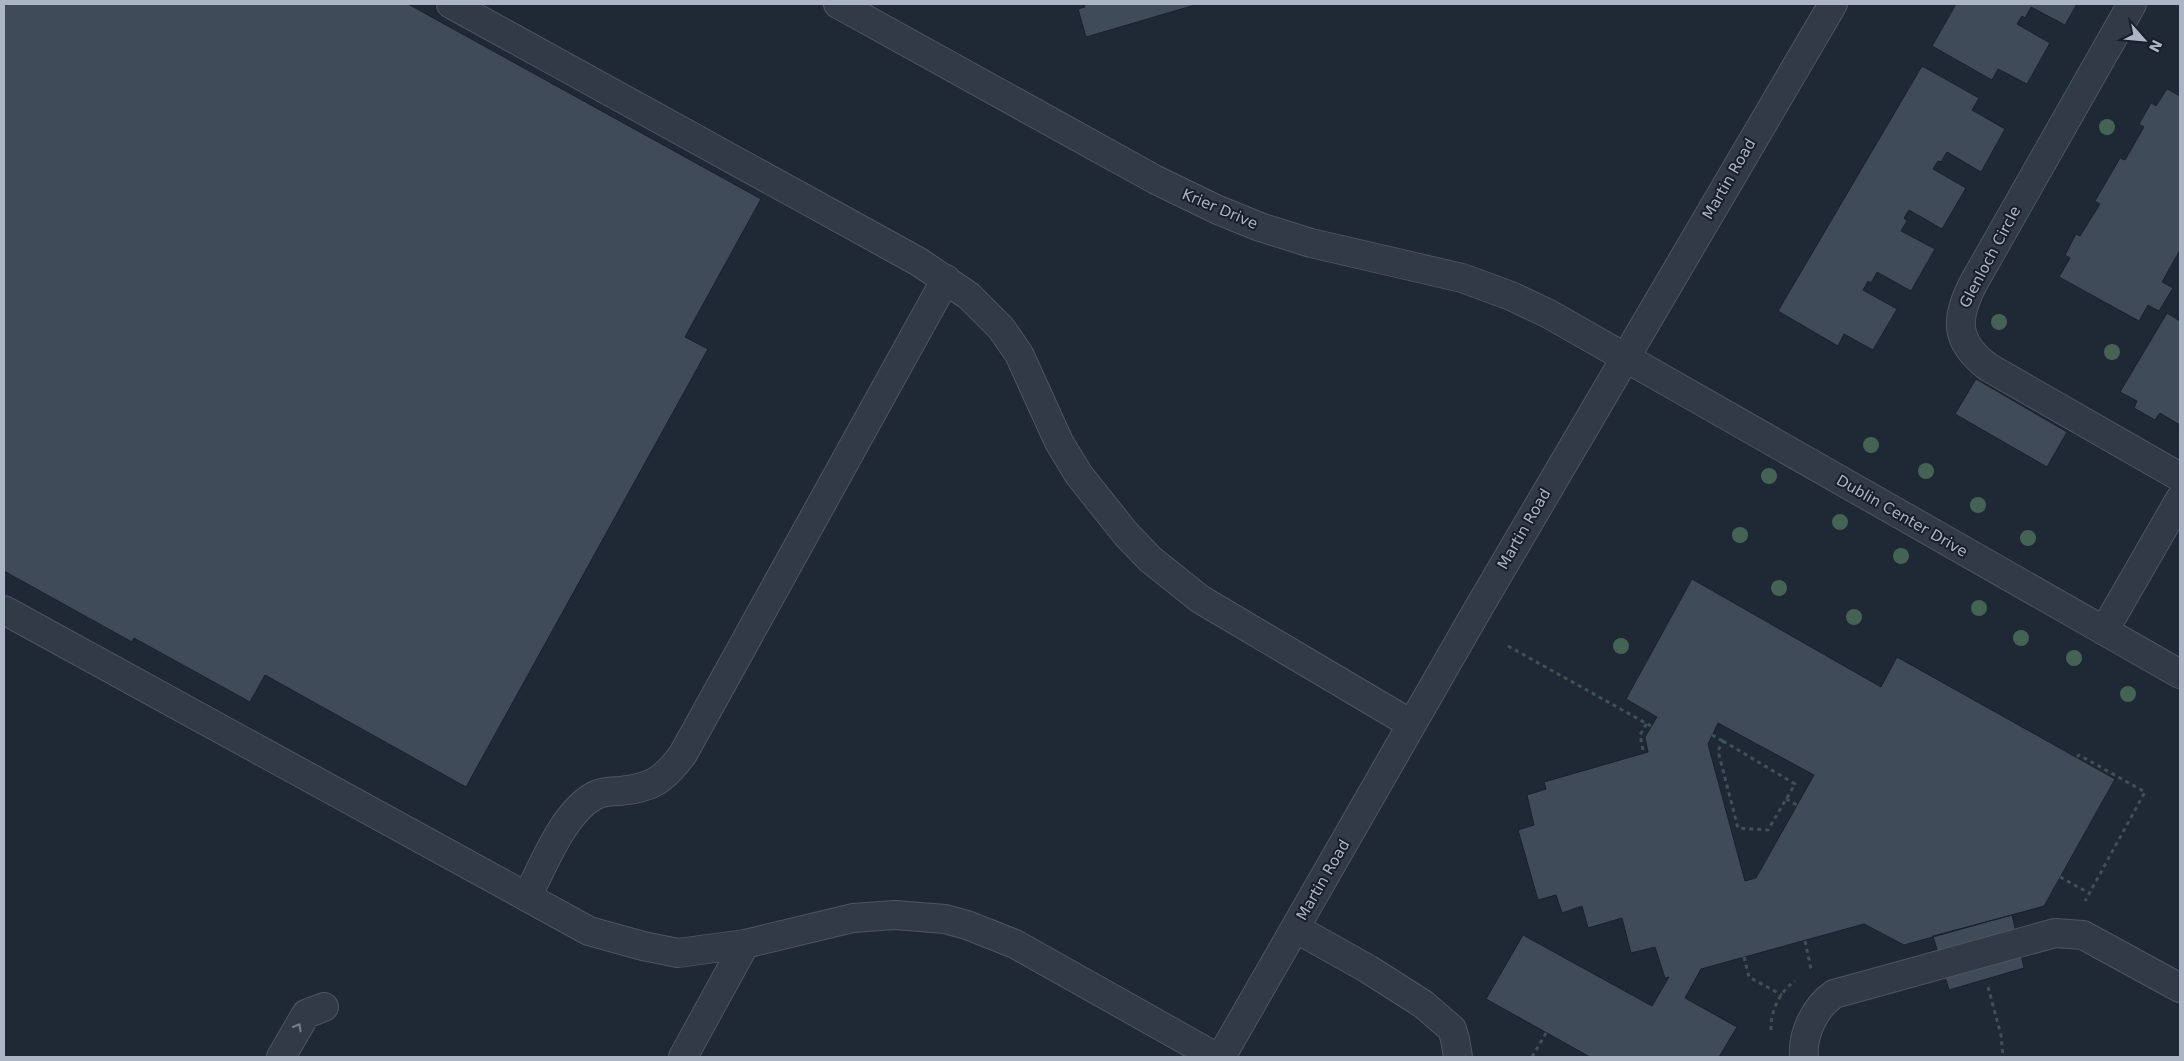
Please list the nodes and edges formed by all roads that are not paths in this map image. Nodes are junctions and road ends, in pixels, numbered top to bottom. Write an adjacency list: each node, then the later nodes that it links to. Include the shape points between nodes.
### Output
1 (451, 4): 5 (street)
2 (838, 4): 6 (street, Krier Drive, via 1120,160 1212,207 1311,243 1481,284 1549,314)
3 (1833, 4): 6 (street, Martin Road)
4 (2132, 4): 7 (street, Glenloch Circle, via 1974,282 1960,314 1960,328 1964,342 1988,367)
5 (946, 279): 12 (street, via 985,310 1001,328 1019,354 1059,442 1078,474 1150,559 1208,604); 13 (street, via 683,754 670,771 654,783 637,789 601,793 573,812)
6 (1624, 358): 10 (street, Dublin Center Drive); 12 (street, Martin Road)
7 (2180, 477)
8 (2180, 500): 10 (street)
9 (4, 610): 13 (street)
10 (2104, 631): 11 (street, Dublin Center Drive)
11 (2180, 674)
12 (1411, 724): 14 (street, Martin Road)
13 (527, 897): 15 (street, via 589,931 643,946 678,953)
14 (1295, 928): 21 (street, Martin Road); 22 (street, via 1423,1004 1452,1029)
15 (745, 944): 19 (street); 20 (street, via 873,916 921,916 967,925 1015,944)
16 (2180, 988): 23 (street, via 2078,933 2055,933 1834,994 1813,1016 1805,1039)
17 (324, 1007): 18 (street, one-way to 17, via 306,1014)
18 (281, 1057)
19 (683, 1057)
20 (1216, 1057)
21 (1221, 1057)
22 (1458, 1057)
23 (1804, 1057)

